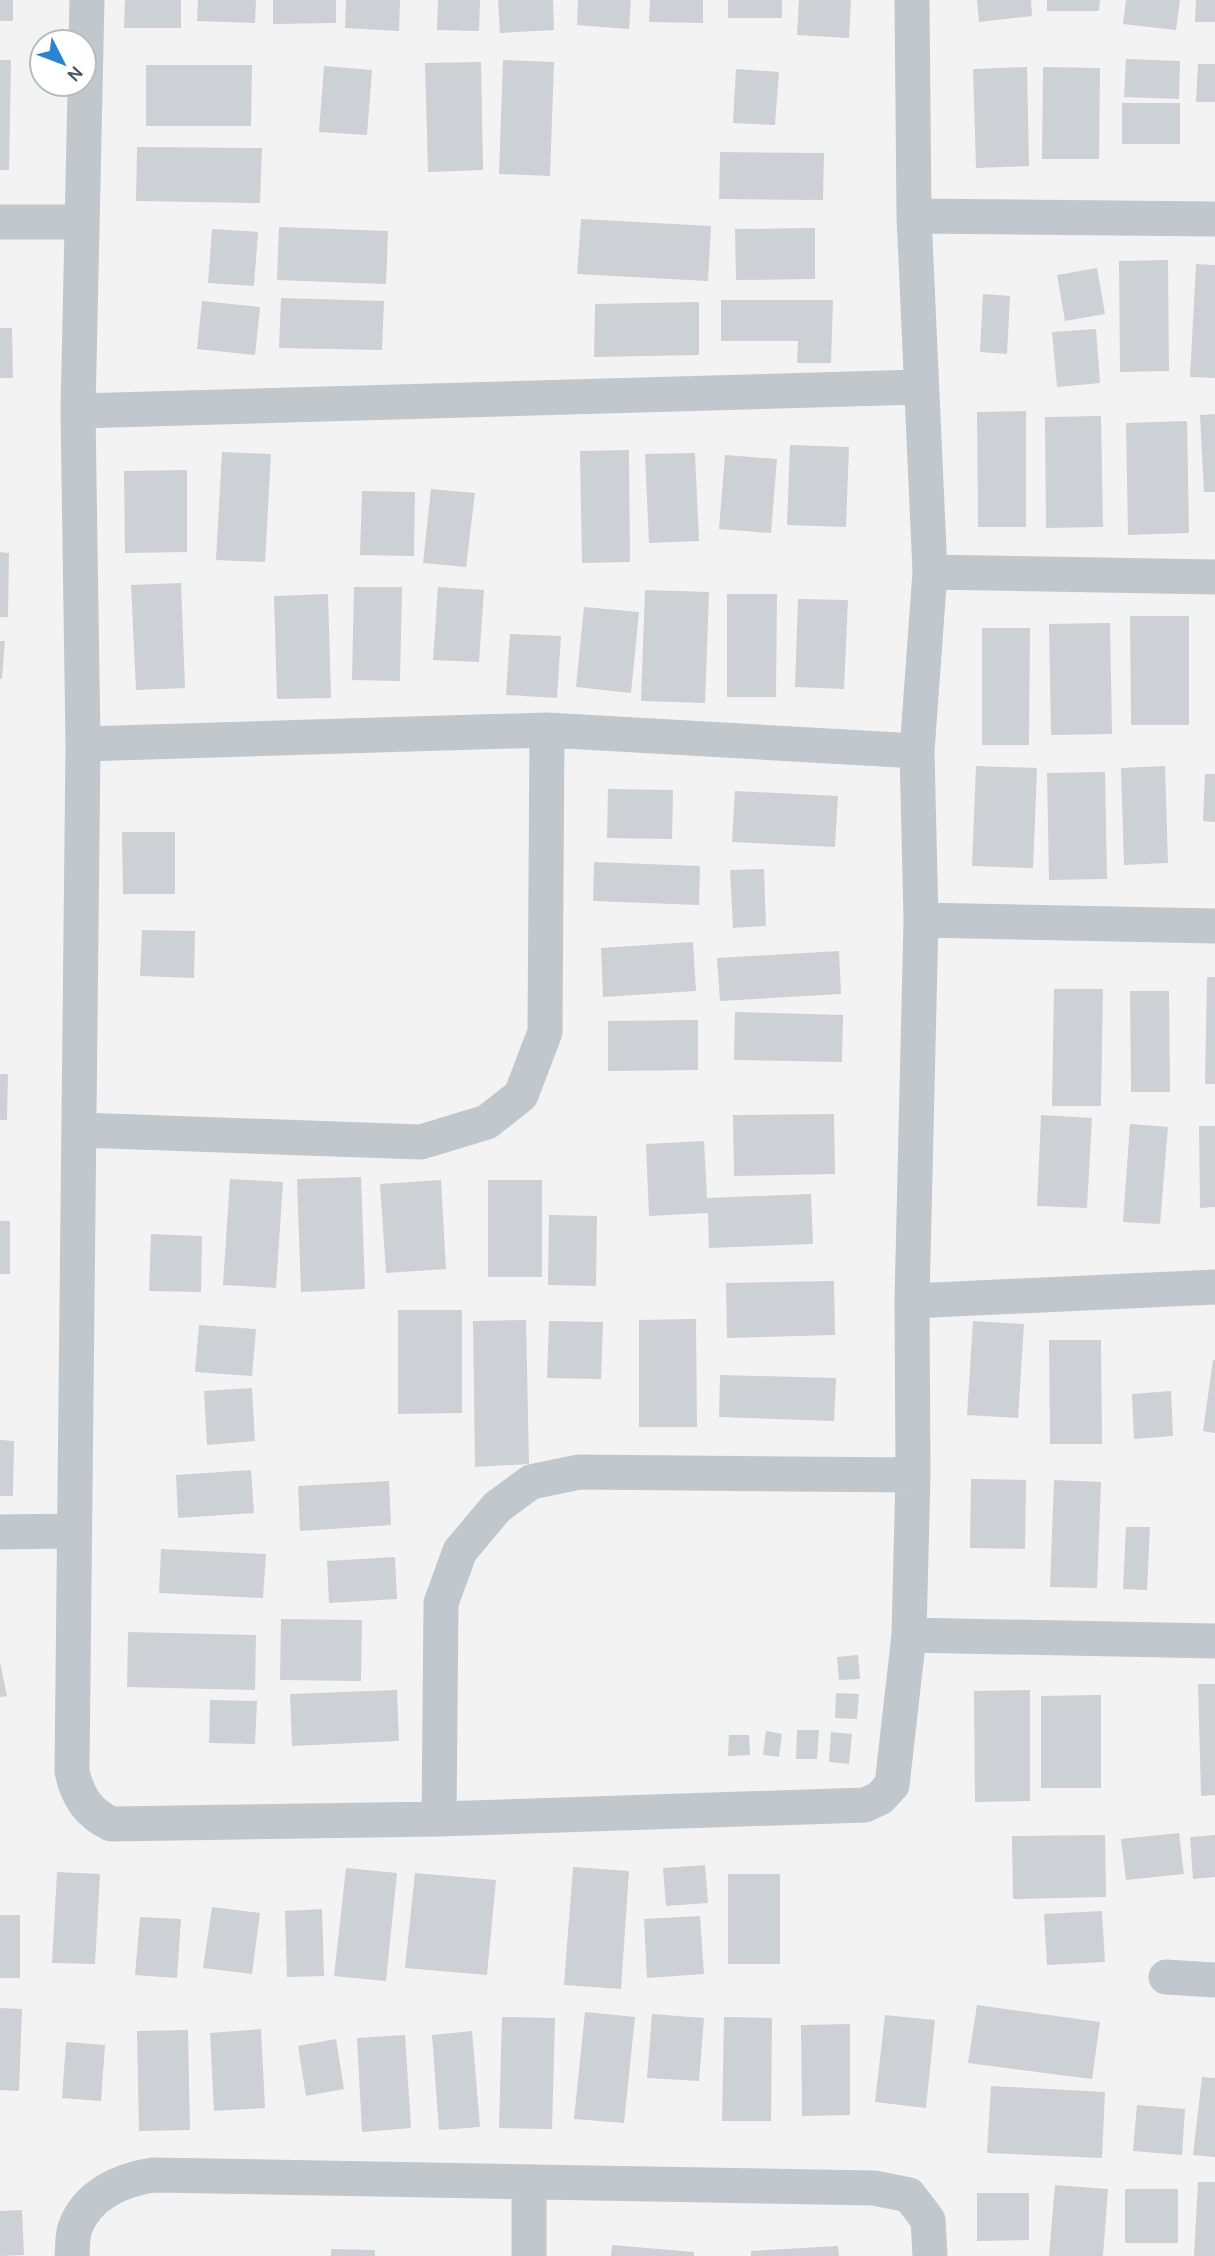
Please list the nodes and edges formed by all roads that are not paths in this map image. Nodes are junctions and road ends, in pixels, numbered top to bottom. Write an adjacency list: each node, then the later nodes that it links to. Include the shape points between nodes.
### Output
1 (87, 0): 6 (street)
2 (912, 0): 3 (street)
3 (914, 216): 4 (street); 7 (street)
4 (1215, 219)
5 (0, 222): 6 (street)
6 (81, 222): 8 (street)
7 (920, 387): 8 (street); 9 (street)
8 (78, 411): 12 (street)
9 (930, 572): 10 (street); 13 (street)
10 (1215, 577)
11 (548, 730): 12 (street); 13 (street); 16 (street, via 545,1032 521,1095 487,1122 421,1142)
12 (83, 744): 16 (street)
13 (917, 751): 14 (street)
14 (921, 920): 15 (street); 18 (street)
15 (1215, 926)
16 (80, 1130): 20 (street)
17 (1215, 1287): 18 (street)
18 (912, 1301): 19 (street)
19 (913, 1475): 22 (street); 24 (street, via 579,1472 531,1482 496,1507 460,1552 441,1603)
20 (73, 1531): 21 (street); 24 (street, via 72,1771 75,1787 98,1818 111,1824)
21 (0, 1532)
22 (909, 1634): 23 (street); 24 (street, via 892,1785 865,1805)
23 (1215, 1641)
24 (439, 1819)
25 (1166, 1977): 26 (street)
26 (1215, 1980)
27 (529, 2182): 28 (street, via 134,2178 111,2185 82,2215 74,2230); 29 (street); 30 (street, via 874,2188 909,2195 928,2220)
28 (72, 2256)
29 (529, 2256)
30 (930, 2256)

